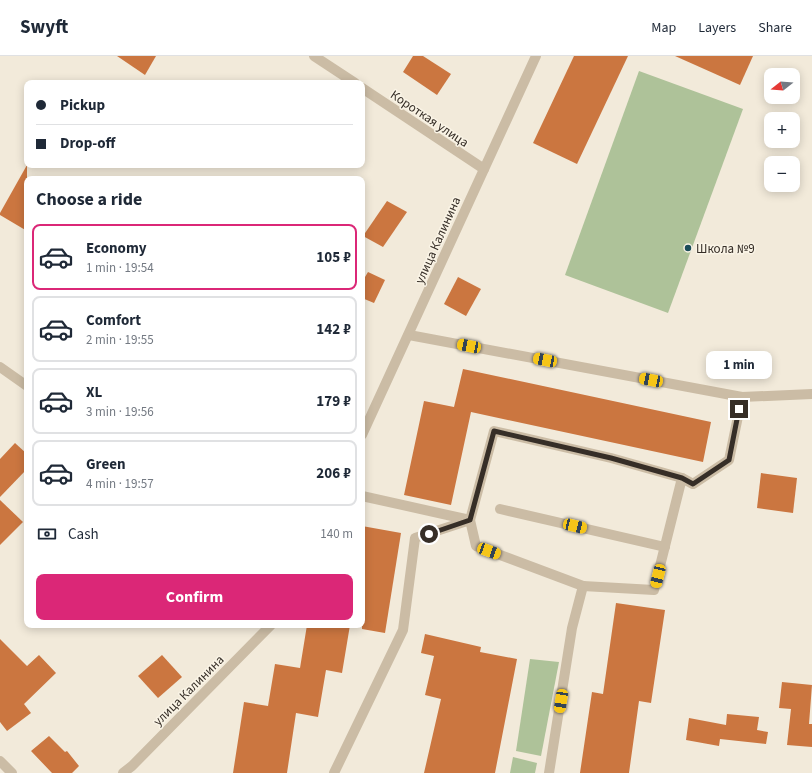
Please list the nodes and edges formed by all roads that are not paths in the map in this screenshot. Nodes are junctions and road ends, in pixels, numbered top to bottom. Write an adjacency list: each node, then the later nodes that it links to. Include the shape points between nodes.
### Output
1 (314, 56): 3 (street)
2 (536, 56): 5 (street, улица Калинина)
3 (350, 80)
4 (365, 90): 5 (street, Короткая улица)
5 (484, 169): 6 (street, улица Калинина)
6 (409, 335): 10 (street); 11 (street, улица Калинина)
7 (0, 367): 8 (street)
8 (24, 384)
9 (812, 394): 10 (street)
10 (742, 397): 12 (street, via 729,460 693,484)
11 (365, 429)
12 (682, 478): 15 (street, via 611,458 494,431); 16 (street)
13 (365, 497): 15 (street)
14 (500, 509): 16 (street)
15 (470, 520): 17 (street, via 476,546); 22 (street, via 415,538 402,630)
16 (665, 547): 17 (street, via 654,590)
17 (583, 586): 23 (street, via 572,628)
18 (268, 628): 21 (street, улица Калинина)
19 (0, 761): 20 (street)
20 (12, 773)
21 (123, 773)
22 (334, 773)
23 (549, 773)

